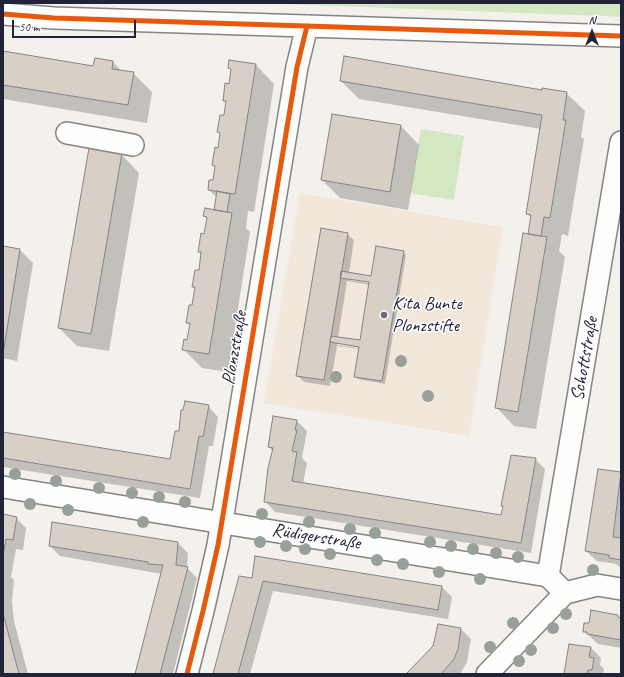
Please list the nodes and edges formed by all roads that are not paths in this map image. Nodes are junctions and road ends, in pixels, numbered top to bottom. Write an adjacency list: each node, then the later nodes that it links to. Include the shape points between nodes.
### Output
1 (3, 14): 2 (street)
2 (307, 26): 3 (street); 8 (street, Plonzstraße)
3 (621, 36)
4 (67, 133): 6 (street)
5 (621, 142): 9 (street, Schottstraße)
6 (133, 145)
7 (3, 487): 8 (street, Rüdigerstraße)
8 (222, 522): 9 (street, Rüdigerstraße); 12 (street, Plonzstraße, via 204,611)
9 (548, 576): 11 (street)
10 (621, 589): 11 (street, via 598,585)
11 (565, 593): 13 (street)
12 (187, 674)
13 (487, 674)

